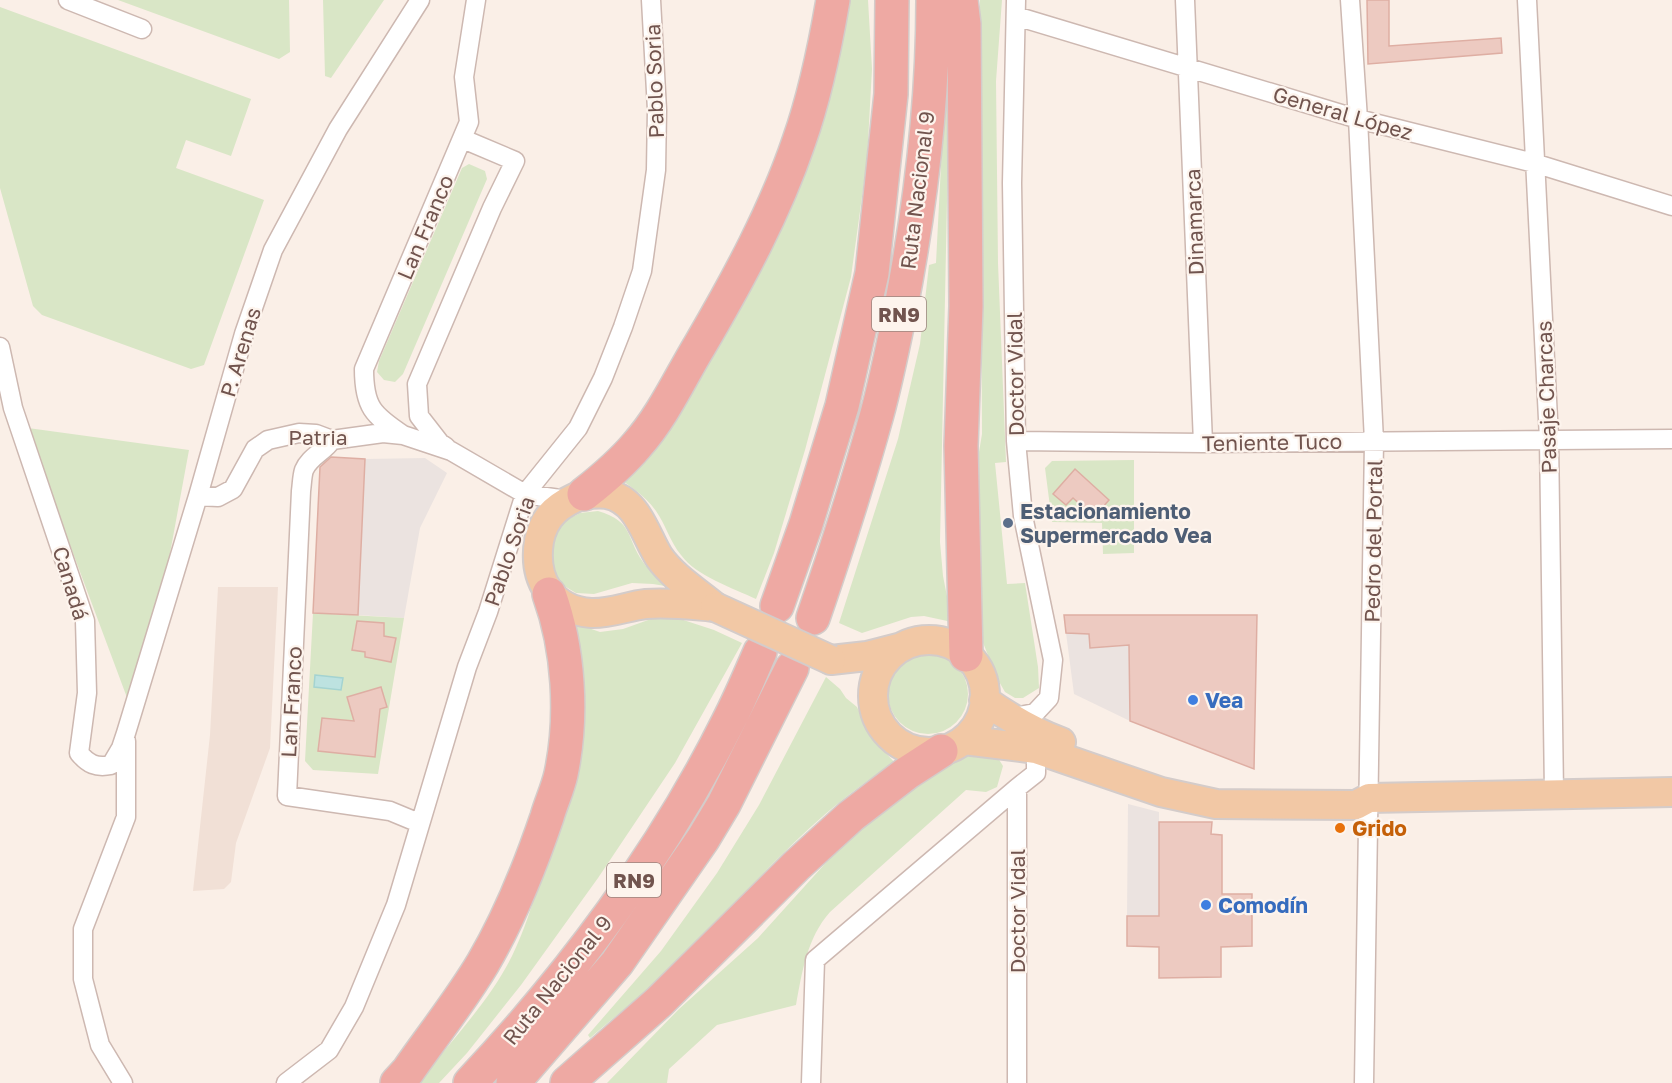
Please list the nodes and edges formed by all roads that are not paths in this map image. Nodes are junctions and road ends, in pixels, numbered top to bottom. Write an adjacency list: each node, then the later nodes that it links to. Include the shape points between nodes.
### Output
1 (69, 0): 13 (street)
2 (420, 0): 29 (street, P. Arenas, via 338,129 273,250 244,334)
3 (476, 0): 16 (street, Lan Franco, via 464,77 469,122)
4 (651, 0): 28 (street, Pablo Soria, via 656,170 642,272 603,378 578,428)
5 (833, 0): 30 (highway, via 799,141 750,253 653,424 619,465)
6 (892, 0): 33 (highway, Ruta Nacional 9 / RN9, via 891,94 872,273 842,405)
7 (933, 0): 35 (highway, Ruta Nacional 9 / RN9, via 927,112 907,274 878,412)
8 (961, 0): 38 (highway, via 966,306 961,446)
9 (1185, 0): 14 (street, Dinamarca)
10 (1350, 0): 15 (street, Pedro del Portal)
11 (1527, 0): 17 (street, Pasaje Charcas)
12 (1016, 8): 14 (street, General López); 24 (street, Doctor Vidal, via 1012,183)
13 (142, 29)
14 (1187, 68): 15 (street, General López); 26 (street, Dinamarca)
15 (1359, 119): 17 (street, General López); 25 (street, Pedro del Portal)
16 (463, 139): 20 (street, Lan Franco, via 364,369 364,392 375,412); 27 (street, via 515,161 417,384 419,416)
17 (1534, 163): 18 (street, General López); 21 (street, Pasaje Charcas)
18 (1672, 206)
19 (0, 347): 44 (street, Canadá, via 13,408 85,621 87,693 79,753 92,765 111,765)
20 (403, 435): 23 (street, Patria); 27 (street, Patria)
21 (1549, 439): 22 (street, Teniente Tuco); 25 (street, Teniente Tuco); 49 (street, Pasaje Charcas)
22 (1672, 439)
23 (332, 440): 29 (street, Patria, via 299,433 268,440 255,449 233,489 218,497); 51 (street, Lan Franco, via 304,469 301,490 287,796 390,811)
24 (1016, 441): 26 (street, Teniente Tuco); 43 (street, Doctor Vidal, via 1023,516 1053,660 1049,698 1035,713)
25 (1374, 441): 26 (street, Teniente Tuco); 50 (street, Pedro del Portal)
26 (1203, 443)
27 (451, 451): 28 (street, Patria)
28 (525, 494): 30 (street); 31 (street, via 526,519); 51 (street, Pablo Soria)
29 (198, 496): 44 (street, P. Arenas)
30 (576, 497): 31 (main road, via 550,513 539,542); 34 (main road, via 606,494 620,498 633,510 672,571)
31 (539, 563): 32 (main road)
32 (549, 594): 34 (main road, via 566,607 592,613 646,604); 54 (highway, via 566,672 567,723 561,774 513,907 482,964)
33 (777, 606)
34 (715, 607): 39 (main road, bridge)
35 (813, 618)
36 (903, 646): 38 (main road, via 936,641); 39 (main road); 42 (main road, via 879,670)
37 (760, 652): 55 (highway, Ruta Nacional 9 / RN9, via 729,722 612,914 542,1002)
38 (966, 655): 41 (main road, via 983,683)
39 (831, 660): 42 (main road)
40 (792, 668): 56 (highway, Ruta Nacional 9 / RN9, via 703,838 617,963)
41 (984, 700): 43 (main road); 45 (main road, via 974,728)
42 (873, 703): 45 (main road, via 885,732 910,749 926,752)
43 (1010, 718): 50 (main road, via 1047,737 1175,781 1209,788 1355,791)
44 (126, 733): 52 (street, via 126,817 83,929 83,979 100,1046)
45 (953, 745): 46 (main road); 57 (highway, via 907,773 851,816 659,1002)
46 (1036, 749): 47 (street, via 1036,773); 50 (main road, via 1161,792 1216,804 1356,805)
47 (1017, 788): 58 (street, via 815,960); 59 (street, Doctor Vidal)
48 (1672, 792): 49 (main road)
49 (1554, 794): 50 (main road)
50 (1369, 798): 60 (street, Pedro del Portal)
51 (419, 823): 53 (street, Pablo Soria, via 396,904 354,1007 329,1050)
52 (123, 1083)
53 (286, 1083)
54 (397, 1083)
55 (470, 1083)
56 (513, 1083)
57 (567, 1083)
58 (811, 1083)
59 (1017, 1083)
60 (1364, 1083)

